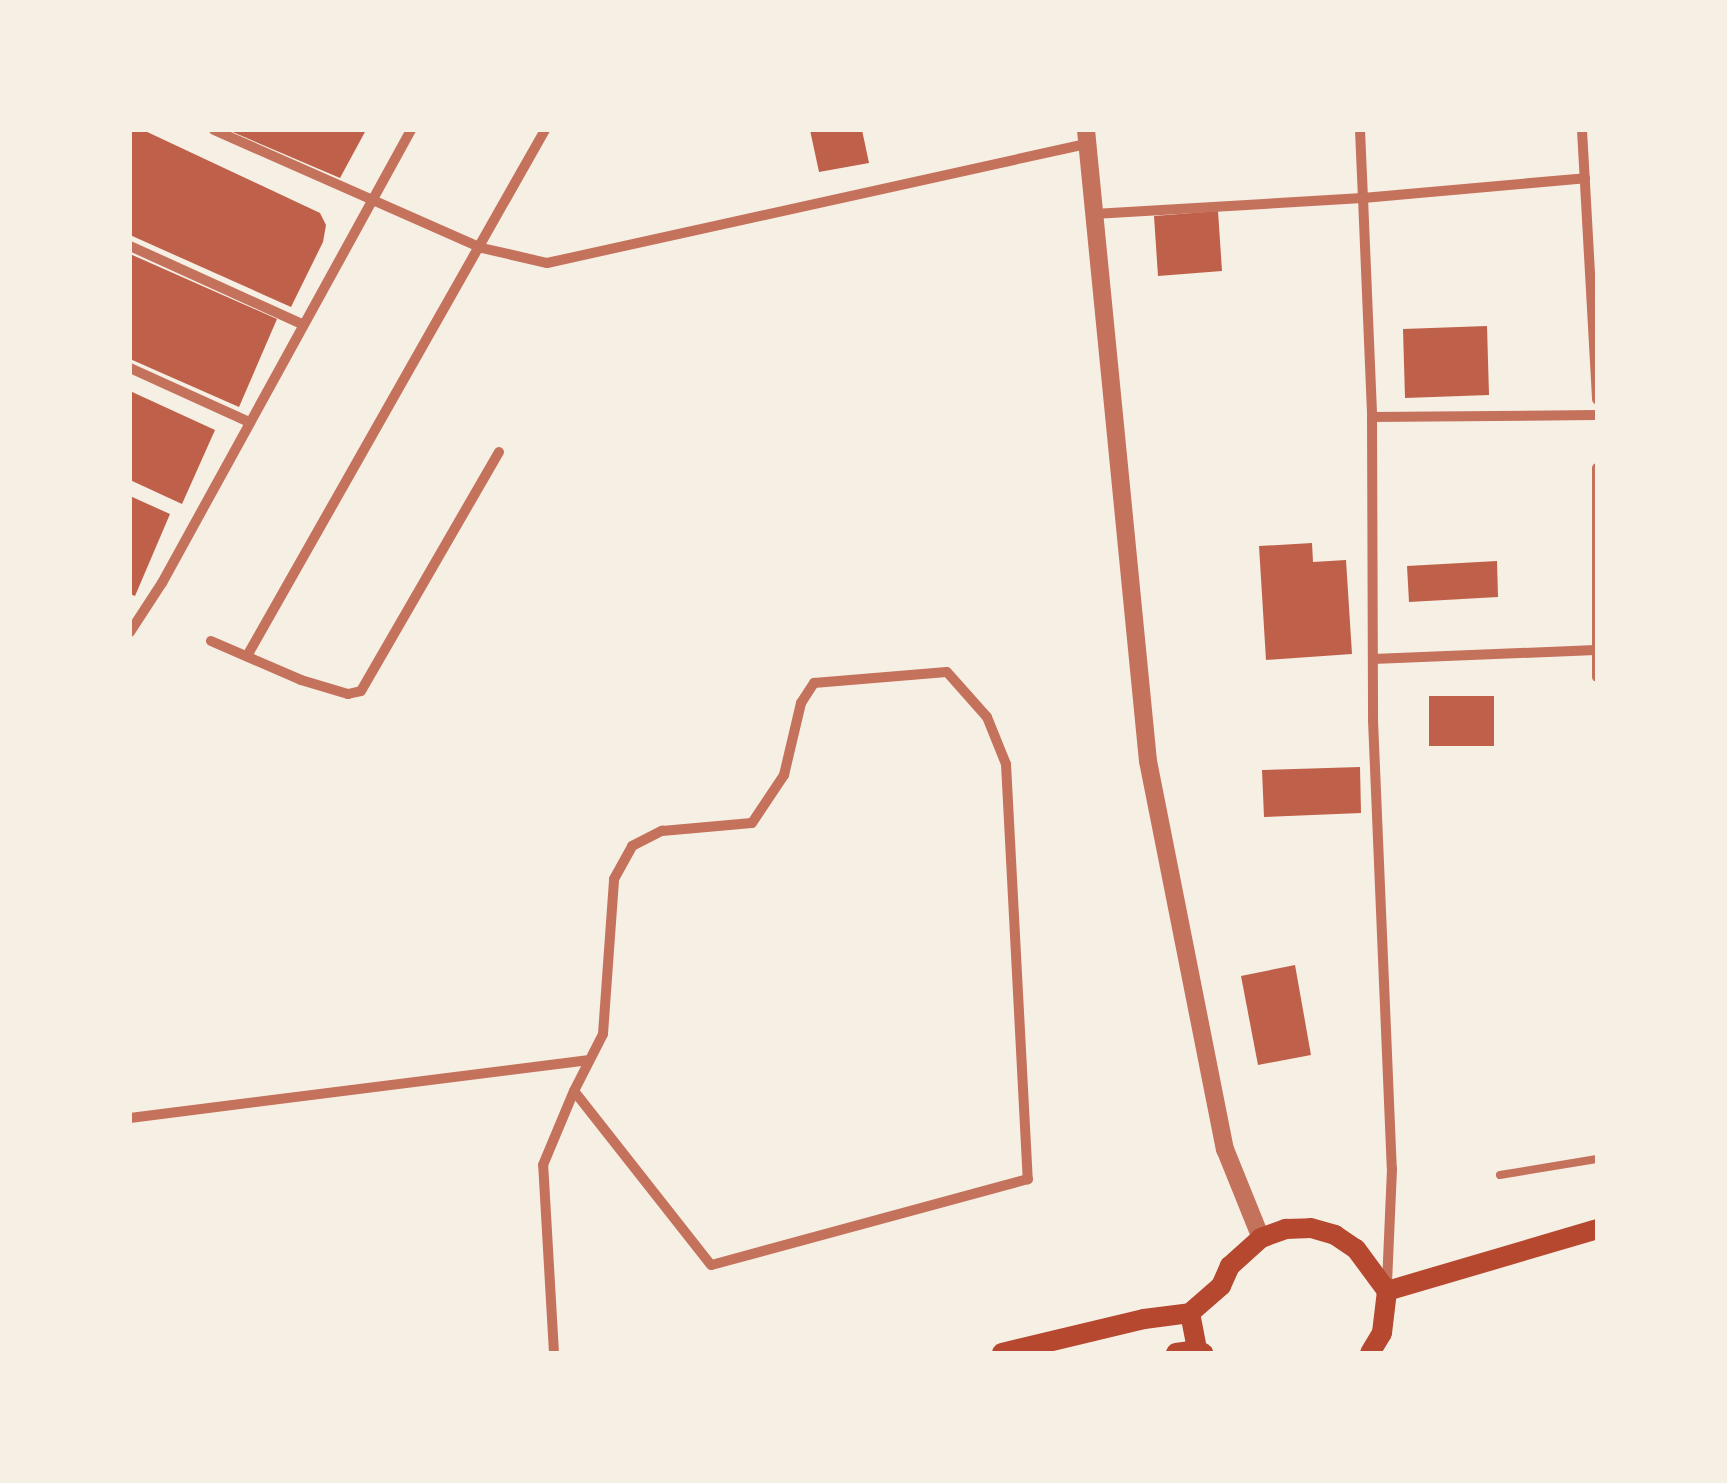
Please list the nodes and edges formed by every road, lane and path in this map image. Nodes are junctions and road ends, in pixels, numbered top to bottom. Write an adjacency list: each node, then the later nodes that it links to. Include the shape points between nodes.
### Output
1 (214, 130): 9 (street)
2 (411, 130): 9 (street)
3 (546, 130): 12 (street)
4 (1360, 130): 8 (street)
5 (1582, 130): 7 (street)
6 (1086, 137): 10 (street); 12 (street, via 547,263)
7 (1585, 178): 8 (street); 15 (street)
8 (1363, 198): 10 (street); 17 (street)
9 (374, 199): 12 (street); 13 (street)
10 (1091, 214): 35 (street, via 1148,761 1226,1149)
11 (130, 246): 13 (street)
12 (482, 248): 26 (street)
13 (302, 324): 18 (street)
14 (130, 368): 18 (street)
15 (1597, 400)
16 (1597, 415): 17 (street)
17 (1372, 417): 27 (street)
18 (249, 422): 22 (street)
19 (499, 452): 26 (street, via 362,691 348,694 301,680)
20 (1597, 468): 25 (street)
21 (130, 606): 22 (street)
22 (144, 612): 23 (street)
23 (130, 632)
24 (211, 641): 26 (street)
25 (1596, 650): 27 (street); 28 (street)
26 (247, 656)
27 (1373, 659): 36 (street, via 1392,1169)
28 (1597, 677)
29 (589, 1060): 30 (street); 30 (street, via 603,1034 614,879 632,846 662,831 752,823 784,774 801,703 814,683 947,672 987,717 1006,764 1028,1179 711,1264); 31 (street)
30 (574, 1091): 39 (street, via 543,1166)
31 (130, 1118)
32 (1597, 1159): 33 (lane)
33 (1500, 1176)
34 (1597, 1229): 36 (main road)
35 (1261, 1238): 36 (main road, via 1310,1228 1335,1235 1356,1248); 37 (main road)
36 (1387, 1292): 41 (main road, via 1382,1333)
37 (1190, 1313): 38 (main road); 40 (main road)
38 (1192, 1352)
39 (554, 1353)
40 (1002, 1353)
41 (1370, 1353)

